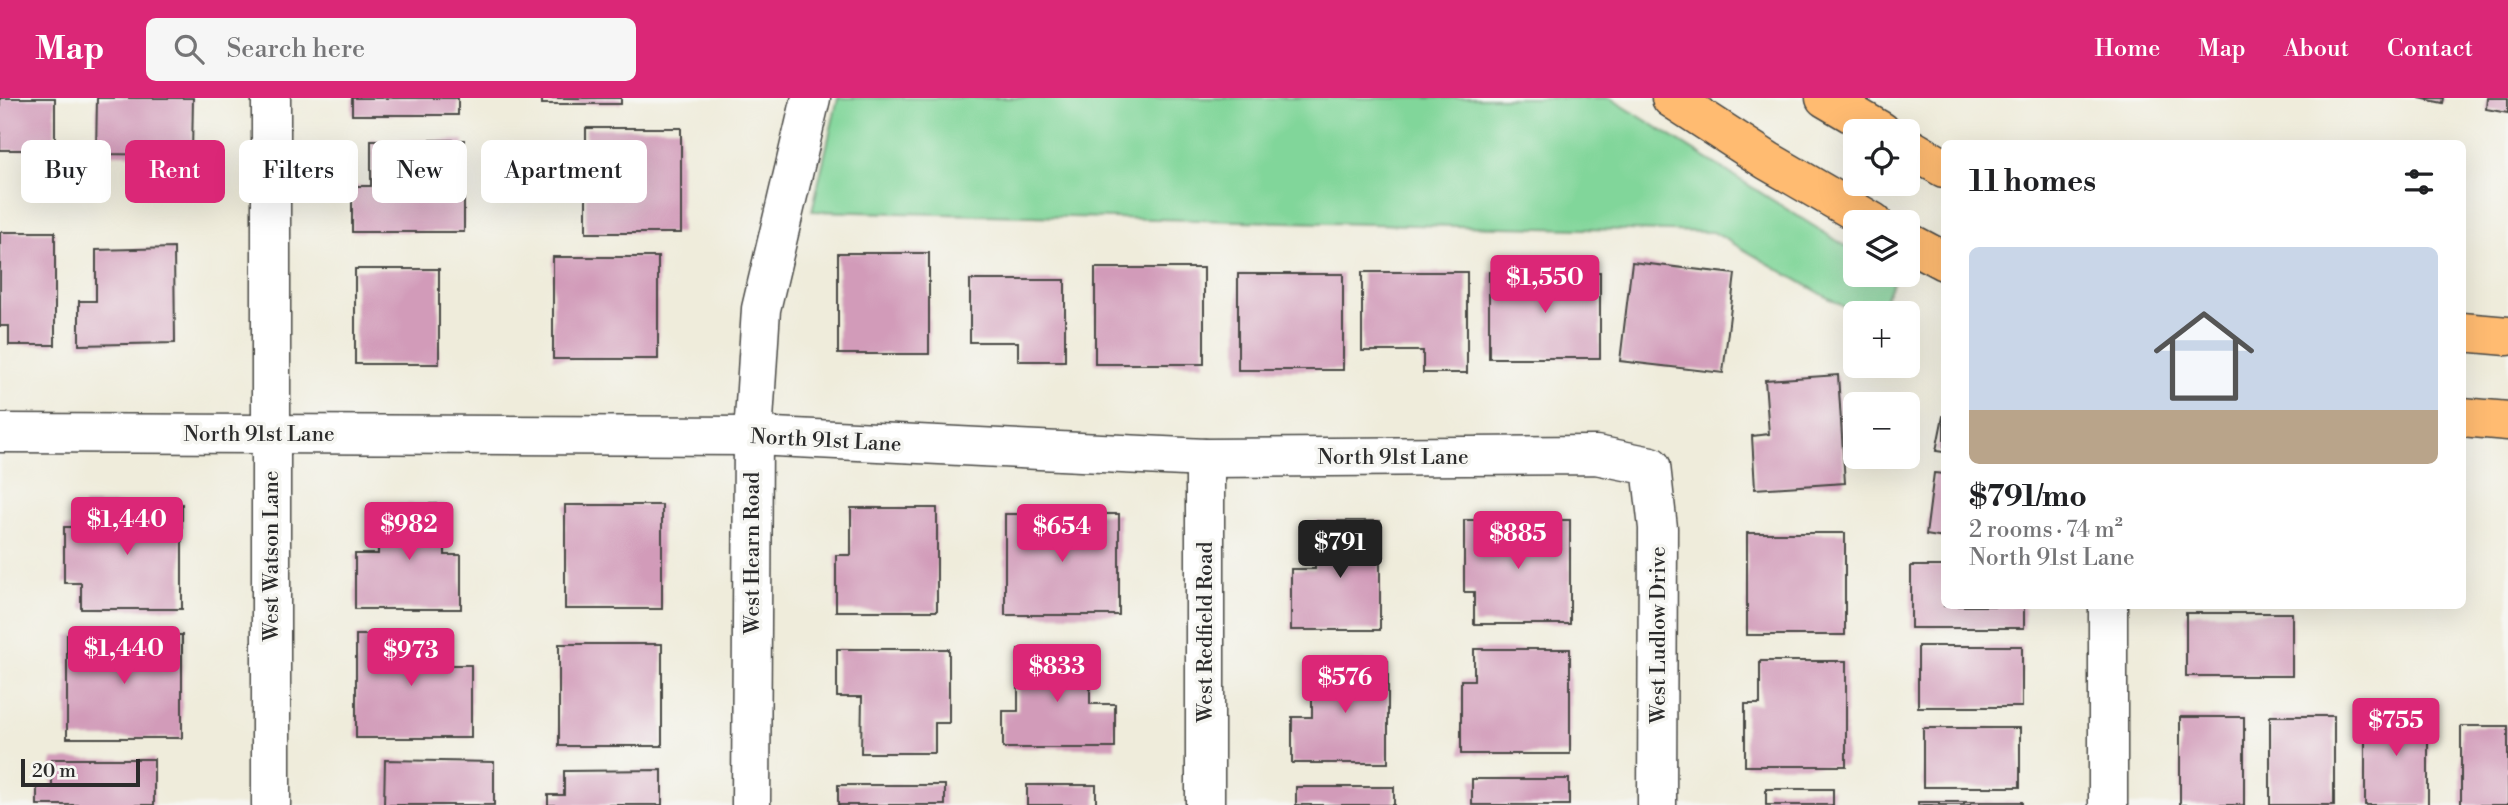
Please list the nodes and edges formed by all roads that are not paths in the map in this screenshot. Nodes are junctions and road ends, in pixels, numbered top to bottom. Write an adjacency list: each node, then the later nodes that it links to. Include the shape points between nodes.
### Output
1 (271, 98): 16 (street, West Watson Lane)
2 (811, 98): 17 (street, West Hearn Road, via 761,309)
3 (1671, 98): 8 (main road)
4 (1825, 98): 5 (main road)
5 (1861, 119)
6 (1920, 154): 7 (main road)
7 (1941, 166)
8 (1852, 210)
9 (1920, 248): 10 (main road)
10 (1941, 259)
11 (2466, 332): 12 (main road)
12 (2508, 336)
13 (2466, 417): 14 (main road)
14 (2508, 421)
15 (0, 433): 16 (street, North 91st Lane)
16 (270, 433): 17 (street, North 91st Lane); 21 (street, West Watson Lane)
17 (753, 436): 18 (street, North 91st Lane); 22 (street, West Hearn Road)
18 (1205, 458): 19 (street, North 91st Lane, via 1596,455); 23 (street, West Redfield Road)
19 (1651, 466): 24 (street, West Ludlow Drive, via 1658,528)
20 (2108, 609): 25 (street)
21 (271, 805)
22 (751, 805)
23 (1205, 805)
24 (1657, 805)
25 (2108, 805)

